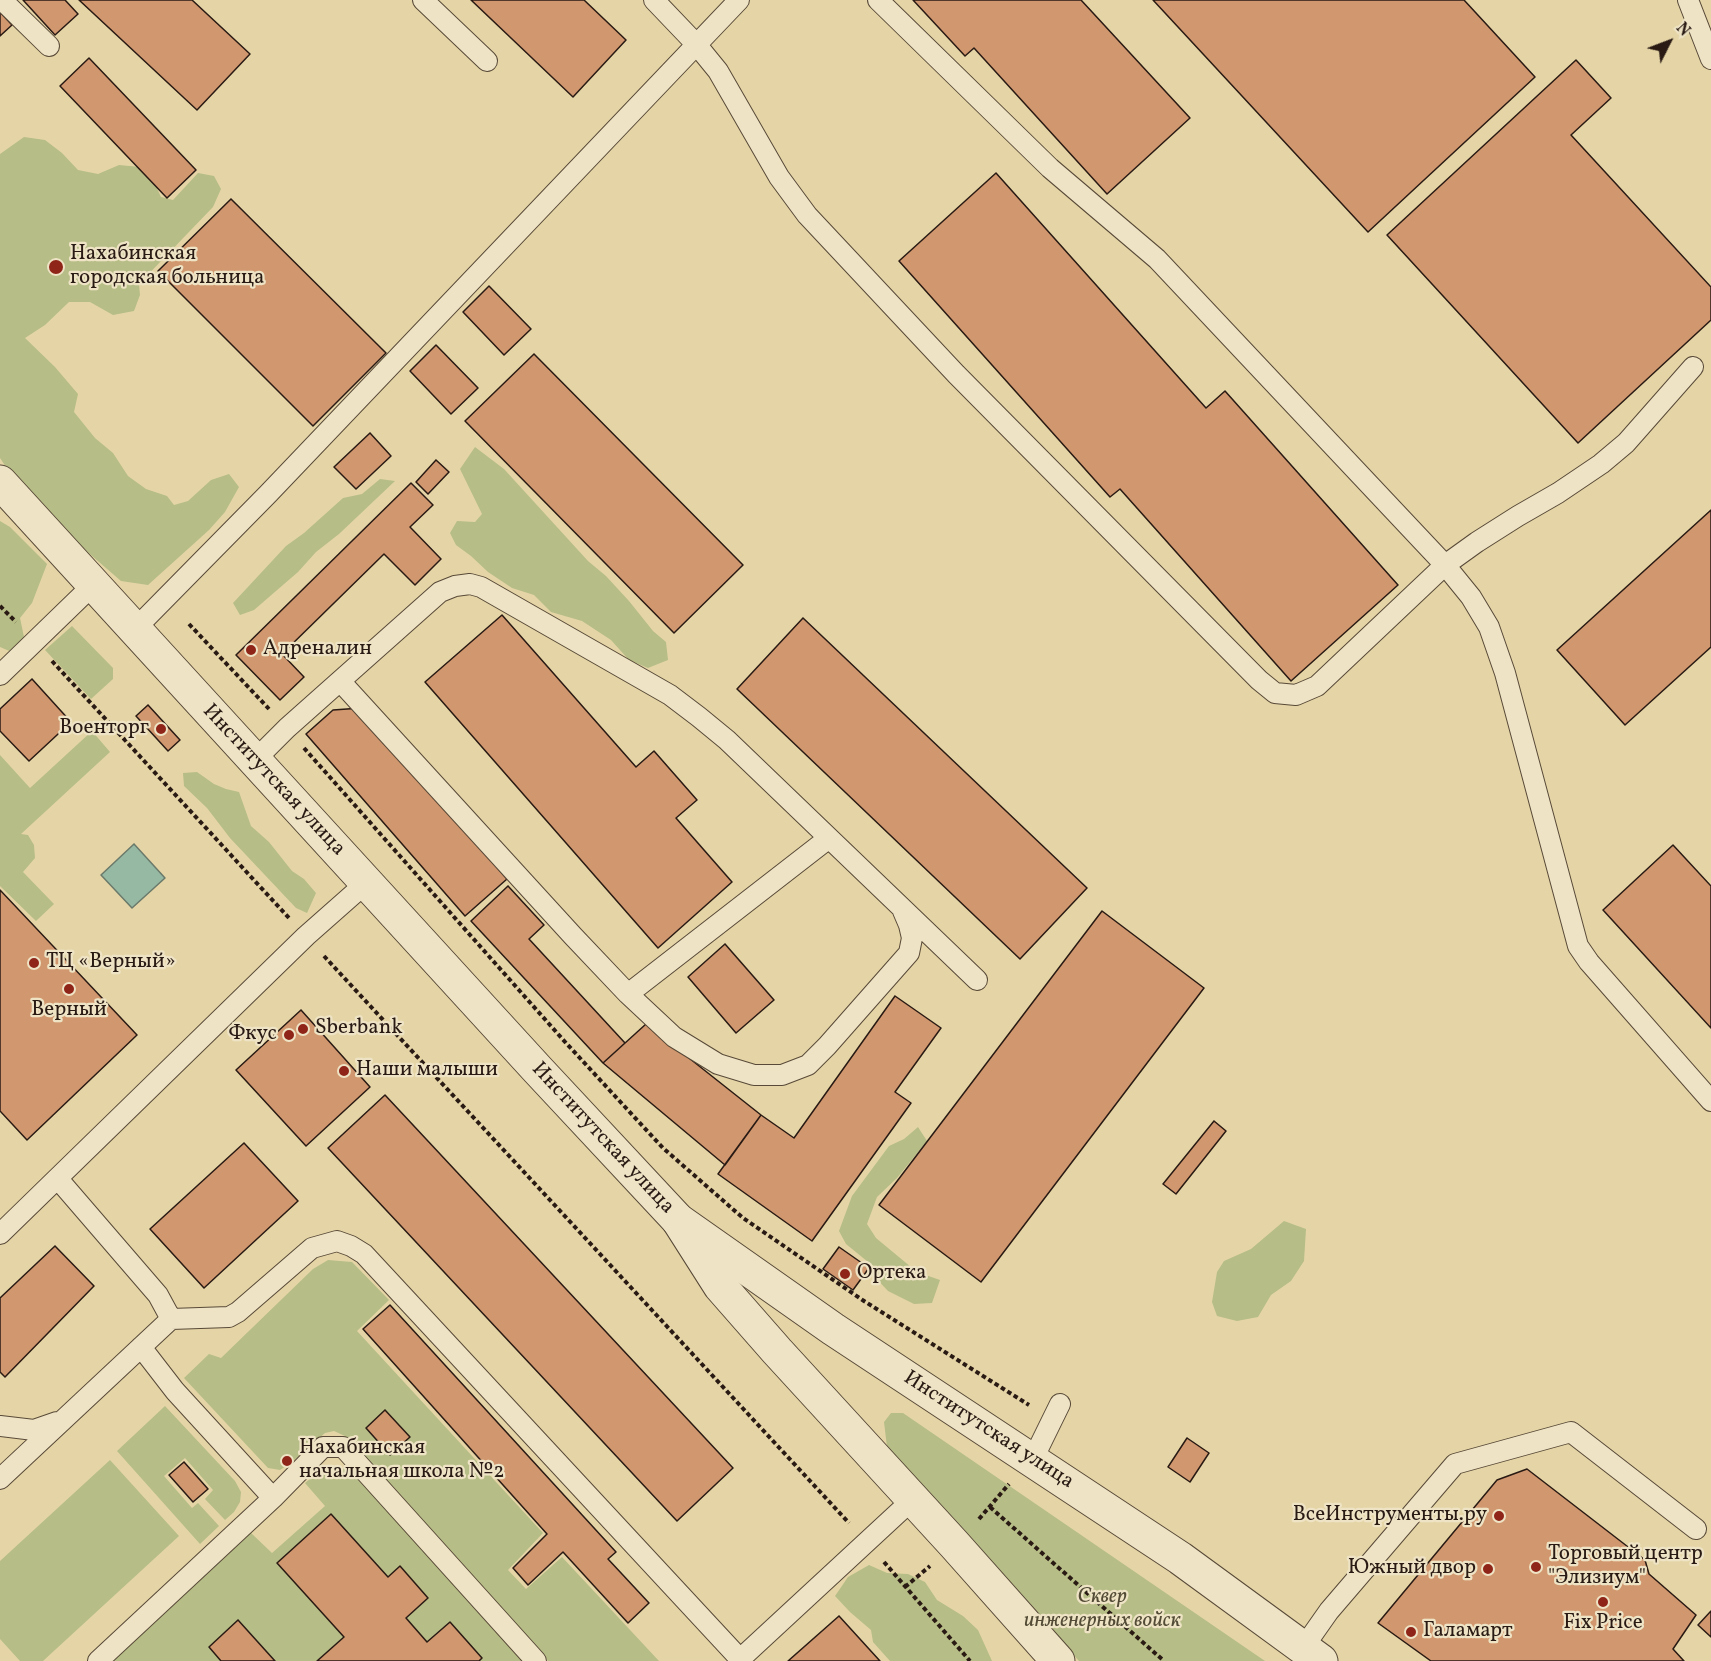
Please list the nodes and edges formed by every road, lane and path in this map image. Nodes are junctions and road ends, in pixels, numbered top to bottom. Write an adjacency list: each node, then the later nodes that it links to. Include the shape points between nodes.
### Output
1 (2, 0): 8 (lane)
2 (423, 0): 10 (lane)
3 (654, 0): 7 (lane)
4 (739, 0): 7 (lane)
5 (878, 0): 13 (lane, via 1050,168 1157,260)
6 (1688, 0): 9 (lane)
7 (696, 44): 13 (lane, via 718,71 779,177 807,214 956,374 1275,693 1296,695 1317,686); 16 (lane)
8 (49, 46)
9 (1711, 59)
10 (487, 61)
11 (1694, 367): 13 (lane, via 1626,443 1601,464)
12 (0, 482): 14 (street, Институтская улица)
13 (1445, 565): 28 (lane, via 1489,627 1505,673 1578,946)
14 (94, 584): 16 (street, Институтская улица); 17 (lane)
15 (189, 624): 20 (path)
16 (135, 629): 21 (street, Институтская улица)
17 (0, 675)
18 (340, 681): 20 (lane); 22 (lane, via 441,592 470,584 481,587 670,695 727,740); 27 (lane)
19 (96, 710): 25 (path)
20 (287, 728): 21 (lane); 34 (path, via 663,1148 743,1218 864,1301)
21 (254, 761): 23 (street, Институтская улица)
22 (829, 838): 24 (lane); 27 (lane)
23 (366, 883): 25 (lane); 30 (street, Институтская улица)
24 (901, 907): 26 (lane); 27 (lane, via 912,938 909,953 808,1065 782,1075 754,1075 718,1064 674,1037)
25 (306, 936): 29 (lane); 43 (path)
26 (977, 980)
27 (628, 994)
28 (1711, 1101)
29 (58, 1179): 31 (lane); 32 (lane, via 158,1295)
30 (678, 1220): 37 (street, Институтская улица, via 833,1329); 40 (street, via 720,1286)
31 (0, 1234)
32 (171, 1319): 33 (lane); 45 (lane, via 229,1317 312,1248 337,1241 351,1246 364,1254)
33 (141, 1347): 35 (lane); 39 (lane, via 175,1391)
34 (1056, 1412): 37 (lane)
35 (69, 1414): 36 (lane, via 34,1430); 38 (lane)
36 (0, 1426)
37 (1033, 1459): 44 (street, Институтская улица, via 1180,1558)
38 (0, 1479)
39 (273, 1498): 46 (lane); 47 (lane, via 323,1447 343,1447)
40 (912, 1500): 43 (lane); 49 (street)
41 (990, 1507): 50 (path)
42 (1696, 1529): 44 (lane, via 1572,1432 1455,1464 1329,1611)
43 (867, 1543): 45 (lane); 48 (path)
44 (1312, 1654)
45 (739, 1660)
46 (98, 1661)
47 (537, 1661)
48 (970, 1661)
49 (1058, 1661)
50 (1164, 1661)

